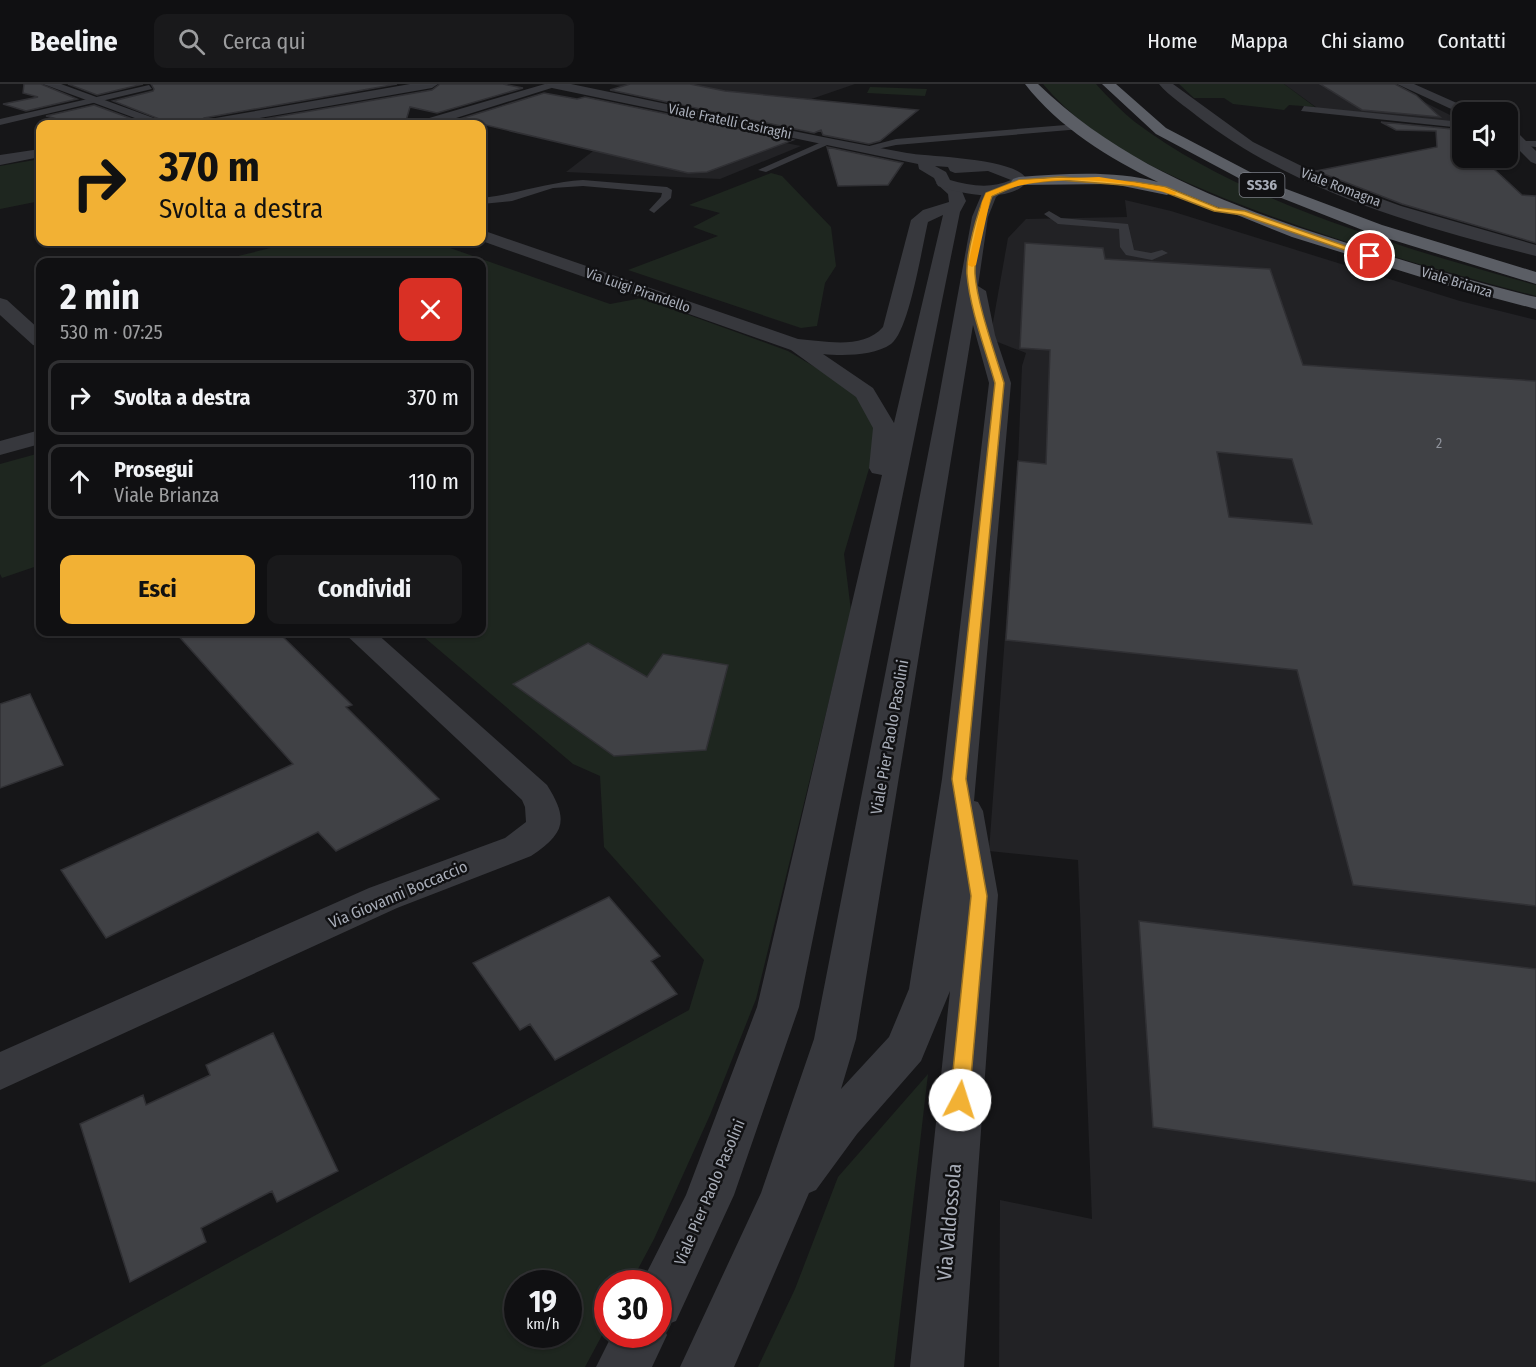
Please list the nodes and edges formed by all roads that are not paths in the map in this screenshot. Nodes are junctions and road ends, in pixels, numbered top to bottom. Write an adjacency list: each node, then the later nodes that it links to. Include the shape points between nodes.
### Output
1 (49, 84): 9 (street)
2 (432, 84): 17 (street)
3 (554, 84): 18 (street); 22 (street, Viale Fratelli Casiraghi)
4 (1030, 84): 21 (highway, SS36)
5 (1108, 84): 44 (highway, Viale Brianza / SS36, via 1161,131 1222,166 1323,210 1435,249)
6 (1165, 84): 41 (street, Viale Romagna, via 1214,125 1262,154 1338,188)
7 (1403, 84): 11 (street)
8 (148, 87): 9 (lane)
9 (94, 100): 15 (lane); 16 (street)
10 (1480, 100): 11 (street)
11 (1447, 103): 12 (street)
12 (1452, 105)
13 (1304, 109): 20 (lane)
14 (10, 110): 15 (lane)
15 (29, 116): 19 (lane)
16 (152, 120)
17 (227, 120)
18 (437, 120)
19 (0, 122)
20 (1452, 124)
21 (1078, 127): 24 (lane, via 896,142); 26 (highway, SS36)
22 (829, 142): 24 (street, Viale Fratelli Casiraghi); 31 (lane)
23 (1528, 144): 28 (street)
24 (863, 149): 27 (street, Viale Fratelli Casiraghi)
25 (36, 154): 29 (street)
26 (1118, 154): 32 (highway, via 1113,164 1096,172); 38 (highway, SS36)
27 (909, 159): 30 (street, Viale Fratelli Casiraghi); 34 (street, Viale Fratelli Casiraghi)
28 (1536, 159)
29 (0, 160)
30 (975, 166): 32 (street, Viale Fratelli Casiraghi); 34 (street, via 951,169)
31 (763, 170)
32 (1004, 170): 33 (street, via 1014,173)
33 (1019, 182): 35 (street); 38 (highway, via 1060,178 1135,184 1163,189 1216,210)
34 (946, 188): 35 (street); 50 (street, via 929,214 920,220 892,328 883,339 840,349); 53 (street, Viale Pier Paolo Pasolini)
35 (998, 189): 43 (street, Viale Pier Paolo Pasolini, via 989,195 983,210)
36 (486, 201): 37 (lane, via 512,198 552,185 583,183 667,190 666,198)
37 (654, 210)
38 (1243, 213): 45 (highway, Viale Brianza / SS36, via 1329,244)
39 (1049, 214): 42 (lane, via 1058,221 1124,226 1130,253 1152,257)
40 (486, 236): 50 (street, Via Luigi Pirandello)
41 (1536, 251)
42 (1161, 254)
43 (971, 273): 55 (street, Viale Pier Paolo Pasolini, via 1000,383); 58 (street, Viale Pier Paolo Pasolini, via 835,1039)
44 (1536, 278)
45 (1493, 293): 46 (highway, Viale Brianza / SS36); 48 (highway)
46 (1536, 303)
47 (0, 304): 49 (street)
48 (1536, 310)
49 (36, 337)
50 (795, 345): 53 (street, via 865,393 885,428 880,473 860,539)
51 (36, 438): 52 (street)
52 (0, 448)
53 (879, 554): 59 (street, Viale Pier Paolo Pasolini, via 778,1007 741,1117)
54 (362, 636): 56 (street, Via Giovanni Boccaccio, via 535,793 543,807 544,824 536,835 518,847 383,898)
55 (959, 779): 57 (street, Viale Pier Paolo Pasolini, via 979,896); 58 (street, Viale Pier Paolo Pasolini, via 930,989 906,1048 841,1120)
56 (0, 1072)
57 (962, 1077): 63 (street, Via Valdossola)
58 (784, 1195): 62 (street, Viale Pier Paolo Pasolini)
59 (672, 1278)
60 (634, 1348): 61 (street)
61 (623, 1367)
62 (707, 1367)
63 (937, 1367)

